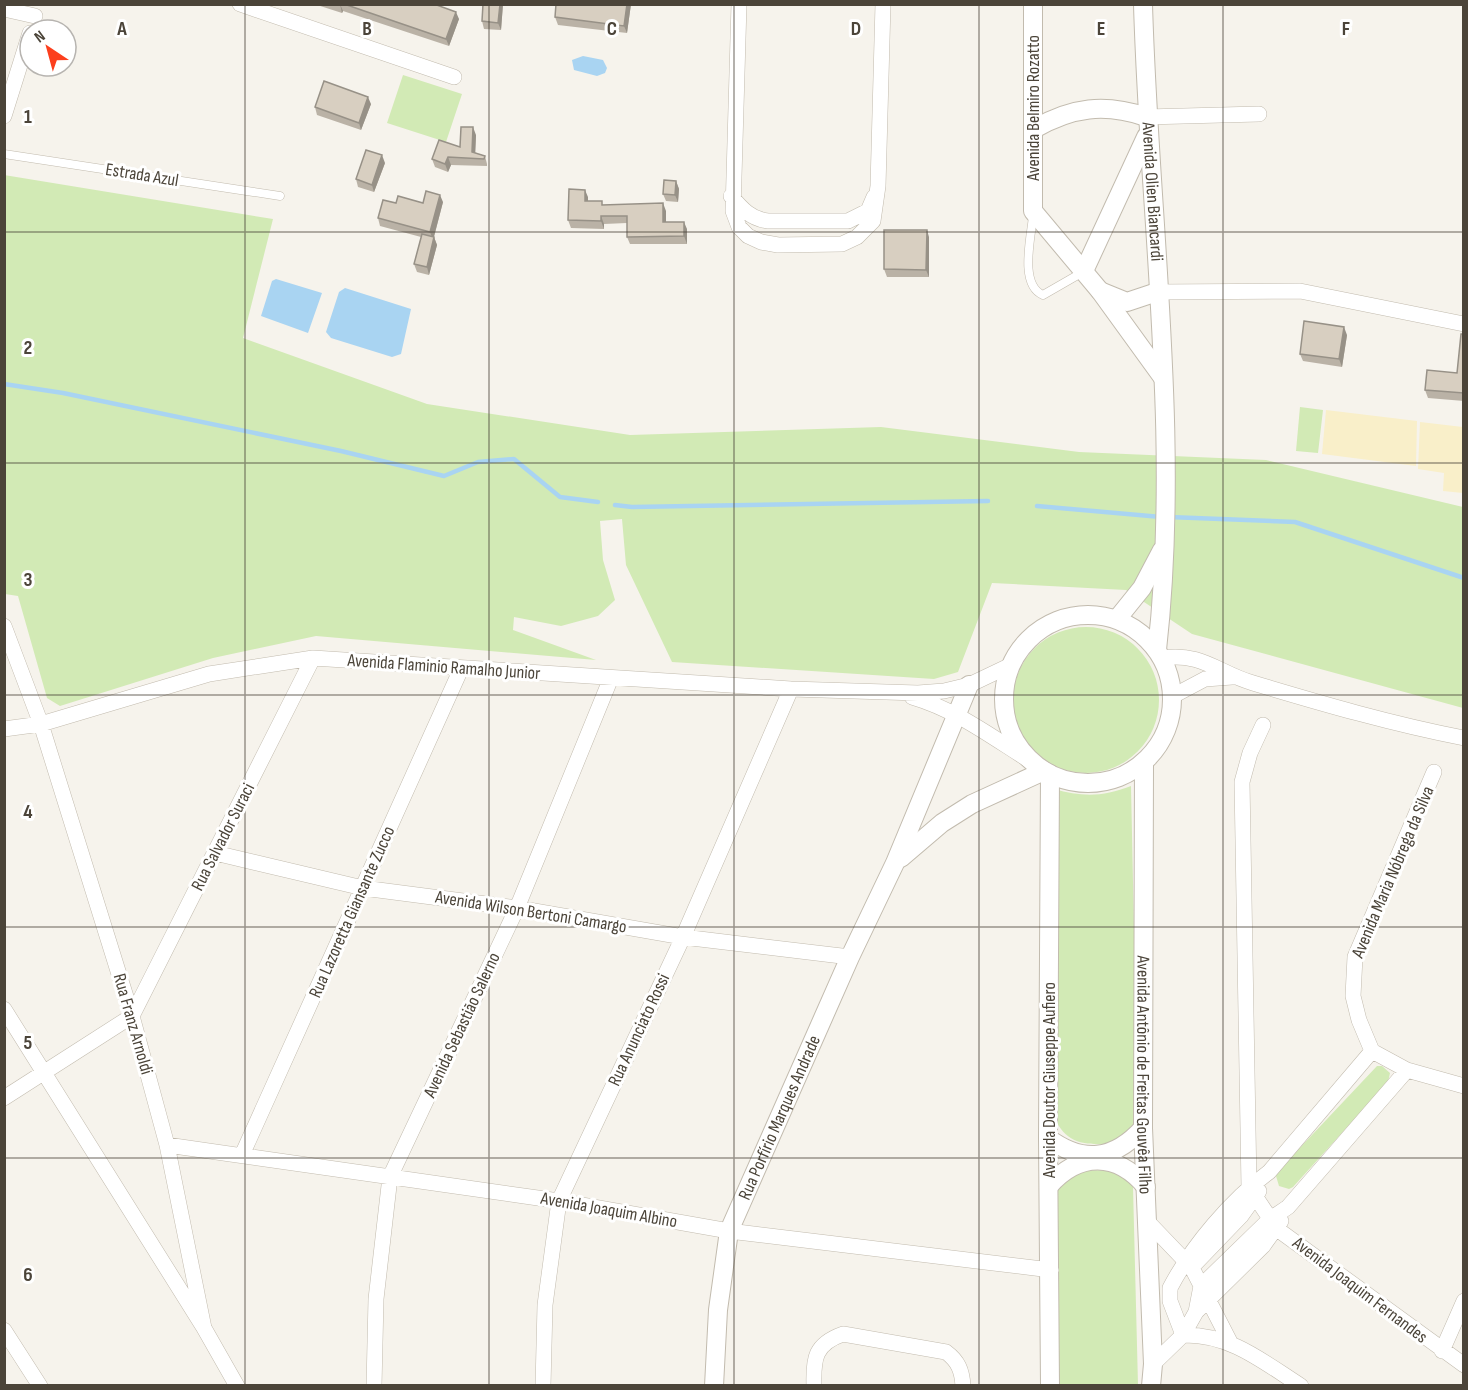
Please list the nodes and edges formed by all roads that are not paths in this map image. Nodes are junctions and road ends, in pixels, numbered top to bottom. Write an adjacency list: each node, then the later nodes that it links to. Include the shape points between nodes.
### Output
1 (240, 4): 9 (street)
2 (739, 4): 17 (street)
3 (883, 4): 15 (street)
4 (1033, 4): 13 (street, Avenida Belmiro Rozatto)
5 (1143, 4): 12 (street, Avenida Olien Biancardi)
6 (4, 9): 7 (street)
7 (26, 18)
8 (18, 72): 11 (street)
9 (454, 77)
10 (1259, 114): 12 (street)
11 (4, 116)
12 (1146, 126): 13 (street, via 1124,110 1100,107 1054,117); 19 (street); 21 (street, Avenida Olien Biancardi)
13 (1034, 129): 18 (street, Avenida Belmiro Rozatto)
14 (4, 154): 16 (lane, Estrada Azul)
15 (878, 186): 17 (street, via 868,211 848,221 759,220 744,212); 17 (street, via 873,221 857,237 842,244 762,242 739,227)
16 (280, 196)
17 (731, 196)
18 (1033, 212): 19 (street); 19 (lane, via 1029,272 1035,291 1043,295 1052,292)
19 (1084, 271): 20 (street)
20 (1100, 291): 21 (street, via 1127,302); 23 (street)
21 (1158, 292): 22 (street, via 1300,291); 23 (street, Avenida Olien Biancardi)
22 (1464, 324)
23 (1163, 378): 24 (street, Avenida Olien Biancardi)
24 (1165, 542): 25 (street, Avenida Olien Biancardi, via 1142,588); 27 (street, Avenida Olien Biancardi)
25 (1117, 619): 27 (street, via 1139,632); 29 (street, via 1085,615 1055,622 1034,635)
26 (4, 626): 38 (street, Rua Franz Arnoldi)
27 (1160, 654): 31 (street, via 1199,659); 36 (street, via 1170,676)
28 (313, 658): 30 (street, Avenida Flaminio Ramalho Junior); 38 (street, Avenida Flaminio Ramalho Junior, via 209,674); 45 (street, Rua Salvador Suraci)
29 (1011, 665): 33 (street, Avenida Flaminio Ramalho Junior); 43 (street, via 1005,717 1016,741)
30 (461, 669): 32 (street, Avenida Flaminio Ramalho Junior); 47 (street, Rua Lazoretta Giansante Zucco)
31 (1232, 677): 36 (street, via 1205,679); 41 (street, via 1383,722)
32 (611, 678): 34 (street, Avenida Flaminio Ramalho Junior); 48 (street, Avenida Sebastião Salerno)
33 (969, 685): 35 (street, Avenida Flaminio Ramalho Junior, via 935,692); 37 (street, Rua Porfírio Marques Andrade)
34 (791, 688): 35 (street, Avenida Flaminio Ramalho Junior); 49 (street, Rua Anunciato Rossi)
35 (892, 691): 37 (street, Avenida Flaminio Ramalho Junior, via 933,703)
36 (1173, 696): 42 (street, via 1170,721 1160,744)
37 (958, 716): 43 (street, Avenida Flaminio Ramalho Junior); 46 (street, Rua Porfírio Marques Andrade)
38 (41, 724): 40 (street, Avenida Flaminio Ramalho Junior); 52 (street, Rua Franz Arnoldi)
39 (1263, 725): 66 (street, via 1242,782)
40 (4, 729)
41 (1464, 738)
42 (1144, 763): 43 (street, via 1122,776 1098,783 1073,782); 58 (street, Avenida Antônio de Freitas Gouvêa Filho)
43 (1042, 769): 46 (street, Rua Porfírio Marques Andrade, via 972,804); 59 (street, Avenida Doutor Giuseppe Aufiero)
44 (1434, 772): 53 (street, Avenida Maria Nóbrega da Silva, via 1355,957 1353,996)
45 (215, 853): 47 (street, Avenida Wilson Bertoni Camargo); 52 (street, Rua Salvador Suraci)
46 (895, 863): 50 (street, Rua Porfírio Marques Andrade)
47 (363, 888): 48 (street, Avenida Wilson Bertoni Camargo); 61 (street, Rua Lazoretta Giansante Zucco)
48 (517, 908): 49 (street, Avenida Wilson Bertoni Camargo); 62 (street, Avenida Sebastião Salerno)
49 (682, 937): 50 (street, Avenida Wilson Bertoni Camargo); 65 (street, Rua Anunciato Rossi)
50 (850, 957): 68 (street, Rua Porfírio Marques Andrade)
51 (4, 1009): 55 (street)
52 (132, 1016): 55 (street); 60 (street, Rua Franz Arnoldi)
53 (1372, 1051): 54 (street); 66 (street, via 1269,1172)
54 (1407, 1070): 56 (street); 66 (street, via 1288,1207)
55 (44, 1073): 57 (street); 75 (street)
56 (1464, 1086)
57 (4, 1098)
58 (1143, 1128): 59 (street, via 1115,1151 1098,1155 1062,1149); 64 (street, Avenida Antônio de Freitas Gouvêa Filho)
59 (1048, 1138): 63 (street, Avenida Doutor Giuseppe Aufiero)
60 (167, 1145): 61 (street, Avenida Joaquim Albino); 75 (street, Rua Franz Arnoldi)
61 (242, 1155): 62 (street, Avenida Joaquim Albino)
62 (390, 1177): 65 (street, Avenida Joaquim Albino); 84 (street, Avenida Sebastião Salerno, via 376,1299)
63 (1049, 1186): 64 (street, via 1071,1167 1098,1160 1125,1168); 70 (street, Avenida Doutor Giuseppe Aufiero)
64 (1146, 1187): 67 (street, Avenida Antônio de Freitas Gouvêa Filho)
65 (559, 1201): 68 (street, Avenida Joaquim Albino); 85 (street, Rua Anunciato Rossi, via 545,1305)
66 (1262, 1208): 69 (street, via 1228,1209); 71 (street); 72 (street); 79 (street, Avenida Joaquim Fernandes)
67 (1148, 1222): 69 (street); 80 (street, Avenida Antônio de Freitas Gouvêa Filho)
68 (729, 1231): 70 (street, Avenida Joaquim Albino); 86 (street, Rua Porfírio Marques Andrade, via 718,1310)
69 (1186, 1268): 71 (street); 77 (street, via 1170,1287 1170,1301)
70 (1051, 1270): 89 (street, Avenida Doutor Giuseppe Aufiero)
71 (1201, 1286): 72 (street); 74 (street)
72 (1208, 1301): 74 (street); 78 (street)
73 (1464, 1301): 79 (street)
74 (1196, 1312): 77 (street)
75 (204, 1328): 82 (street)
76 (4, 1330): 83 (street)
77 (1182, 1335): 78 (street); 80 (street)
78 (1230, 1342): 91 (street)
79 (1442, 1351): 81 (street, Avenida Joaquim Fernandes)
80 (1153, 1364): 90 (street, Avenida Antônio de Freitas Gouvêa Filho)
81 (1464, 1365)
82 (232, 1384)
83 (40, 1386)
84 (374, 1386)
85 (543, 1386)
86 (714, 1386)
87 (814, 1386): 88 (street, via 818,1348 843,1334 946,1352 957,1360)
88 (963, 1386)
89 (1050, 1386)
90 (1150, 1386)
91 (1301, 1386)

